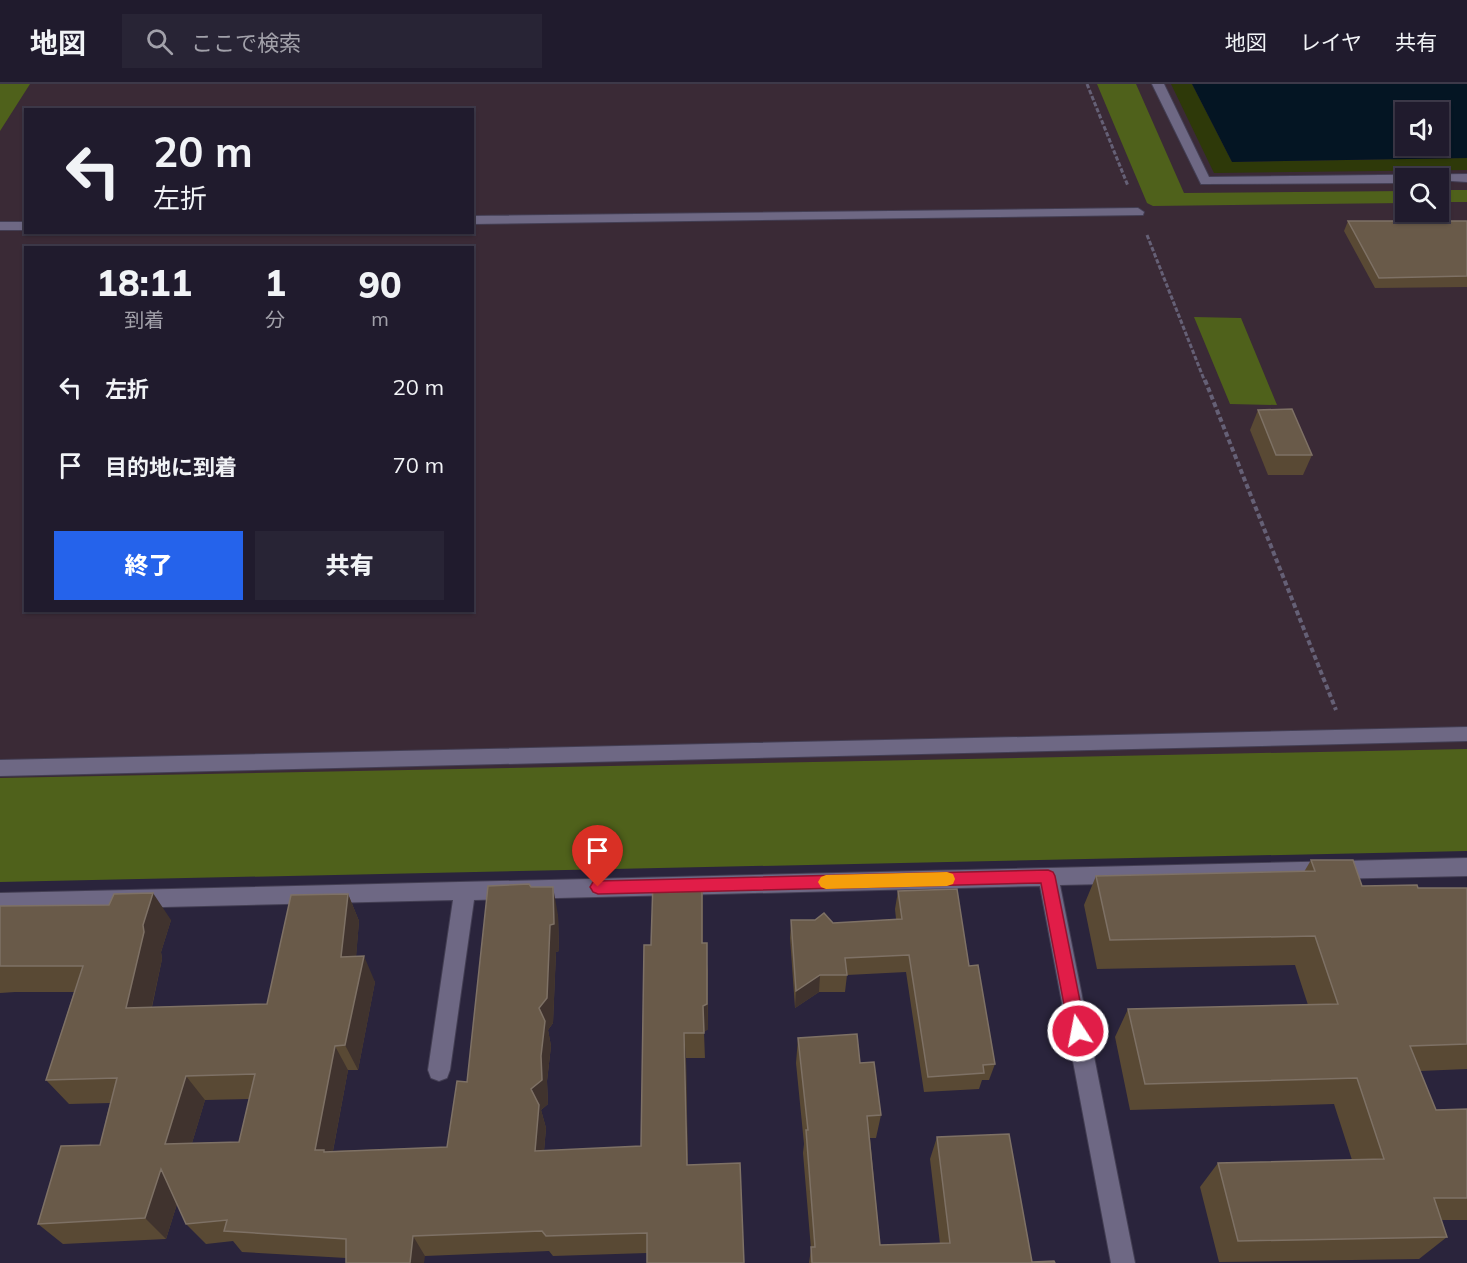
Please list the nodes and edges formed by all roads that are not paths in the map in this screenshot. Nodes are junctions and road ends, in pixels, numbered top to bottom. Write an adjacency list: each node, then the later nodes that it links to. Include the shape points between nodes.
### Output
1 (1158, 84): 4 (street, via 1205,181)
2 (1449, 178): 3 (street)
3 (1467, 178)
4 (1395, 179)
5 (1138, 212): 6 (street)
6 (474, 220)
7 (0, 226): 8 (street)
8 (24, 226)
9 (1467, 734): 10 (street)
10 (0, 768)
11 (1467, 867): 12 (street)
12 (1048, 876): 13 (street); 16 (street)
13 (465, 890): 14 (street); 15 (street)
14 (0, 902)
15 (439, 1070)
16 (1123, 1263)

